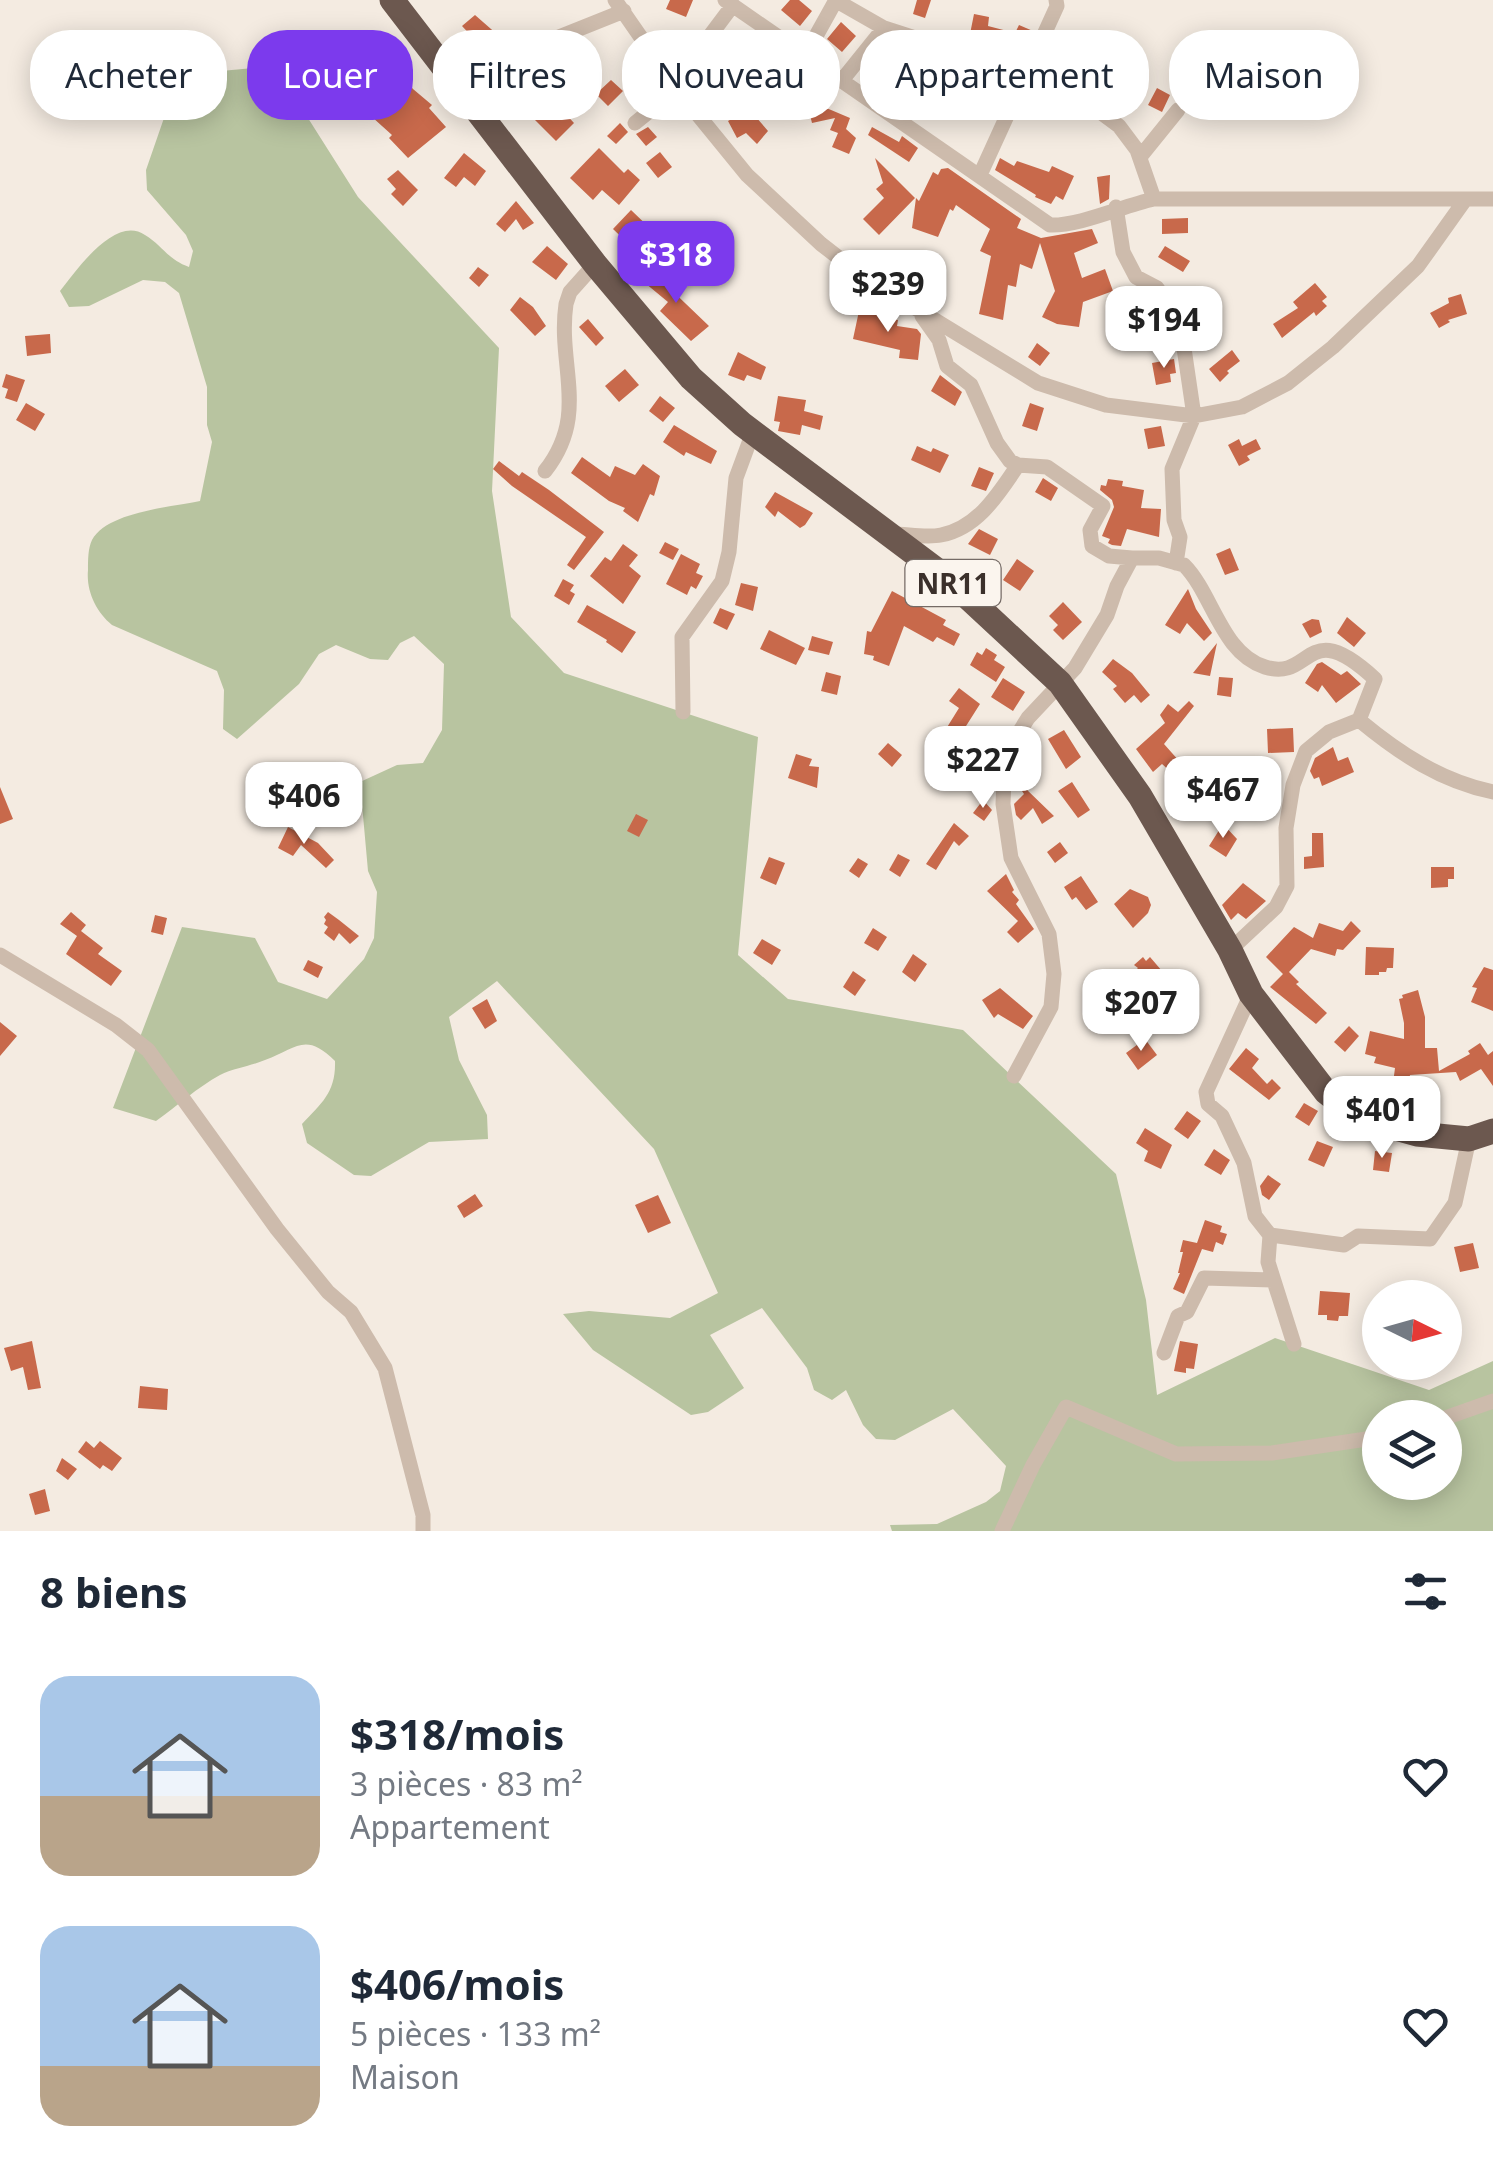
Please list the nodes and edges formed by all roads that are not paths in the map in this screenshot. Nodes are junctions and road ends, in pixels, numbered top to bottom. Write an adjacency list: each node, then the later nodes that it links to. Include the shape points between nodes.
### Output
1 (392, 0): 14 (highway, NR11)
2 (836, 0): 6 (street); 11 (street)
3 (1056, 0): 13 (street)
4 (729, 2): 9 (street); 10 (street)
5 (619, 5): 7 (street); 8 (street)
6 (884, 28): 12 (street); 16 (street)
7 (570, 30)
8 (636, 30)
9 (712, 30)
10 (770, 30)
11 (819, 30)
12 (890, 30)
13 (1046, 30)
14 (433, 55)
15 (840, 77): 16 (street)
16 (843, 79): 25 (street)
17 (484, 120): 30 (highway, NR11)
18 (638, 120): 23 (street)
19 (702, 120): 31 (street, via 747,175 821,244)
20 (1004, 120): 25 (street)
21 (1111, 120): 24 (street)
22 (1170, 120): 24 (street)
23 (634, 123)
24 (1140, 157): 27 (street)
25 (980, 175): 29 (street, via 1050,224 1072,224)
26 (1493, 198): 28 (street)
27 (1154, 199): 28 (street); 29 (street)
28 (1465, 200): 32 (street, via 1418,266 1288,383 1242,407)
29 (1116, 207): 32 (street, via 1123,252 1136,277 1158,288 1180,321)
30 (595, 264): 33 (highway, NR11, via 691,378); 35 (street, via 566,304 569,425)
31 (917, 309): 32 (street, via 1058,392); 34 (street, via 939,340 947,366 971,385 997,443)
32 (1194, 416): 38 (street, via 1172,469 1180,537)
33 (753, 432): 36 (highway, NR11); 40 (street, via 736,478 722,582 682,636)
34 (1018, 465): 36 (street, via 992,504 966,524 942,535); 37 (street, via 1046,467 1103,506 1090,530 1092,546)
35 (544, 471)
36 (887, 534): 39 (highway, NR11, via 958,588)
37 (1132, 558): 38 (street); 39 (street, via 1107,616)
38 (1176, 563): 41 (street, via 1193,574 1242,652 1266,668 1292,666 1329,648 1352,658 1374,678)
39 (1060, 683): 43 (highway, NR11, via 1140,796); 46 (street, via 1005,755 1003,804 1012,858 1049,934 1054,974 1051,1008)
40 (683, 712)
41 (1359, 720): 42 (street, via 1419,764); 43 (street, via 1306,751 1286,828 1287,886 1276,907)
42 (1493, 792)
43 (1230, 950): 45 (highway, NR11)
44 (0, 954): 55 (street, via 148,1050 277,1229 351,1312 385,1368)
45 (1250, 994): 47 (highway, NR11, via 1314,1079 1350,1111 1417,1134); 48 (street, via 1206,1092 1244,1163 1255,1216)
46 (1014, 1076)
47 (1481, 1135): 48 (street, via 1456,1202 1430,1239 1358,1236 1344,1246)
48 (1270, 1235): 49 (street)
49 (1273, 1280): 50 (street); 51 (street, via 1204,1278 1187,1312 1178,1316)
50 (1294, 1344)
51 (1164, 1353)
52 (1493, 1401): 53 (street)
53 (1462, 1412)
54 (1362, 1440): 56 (street, via 1272,1453 1176,1454 1066,1407)
55 (423, 1531)
56 (1002, 1531)

